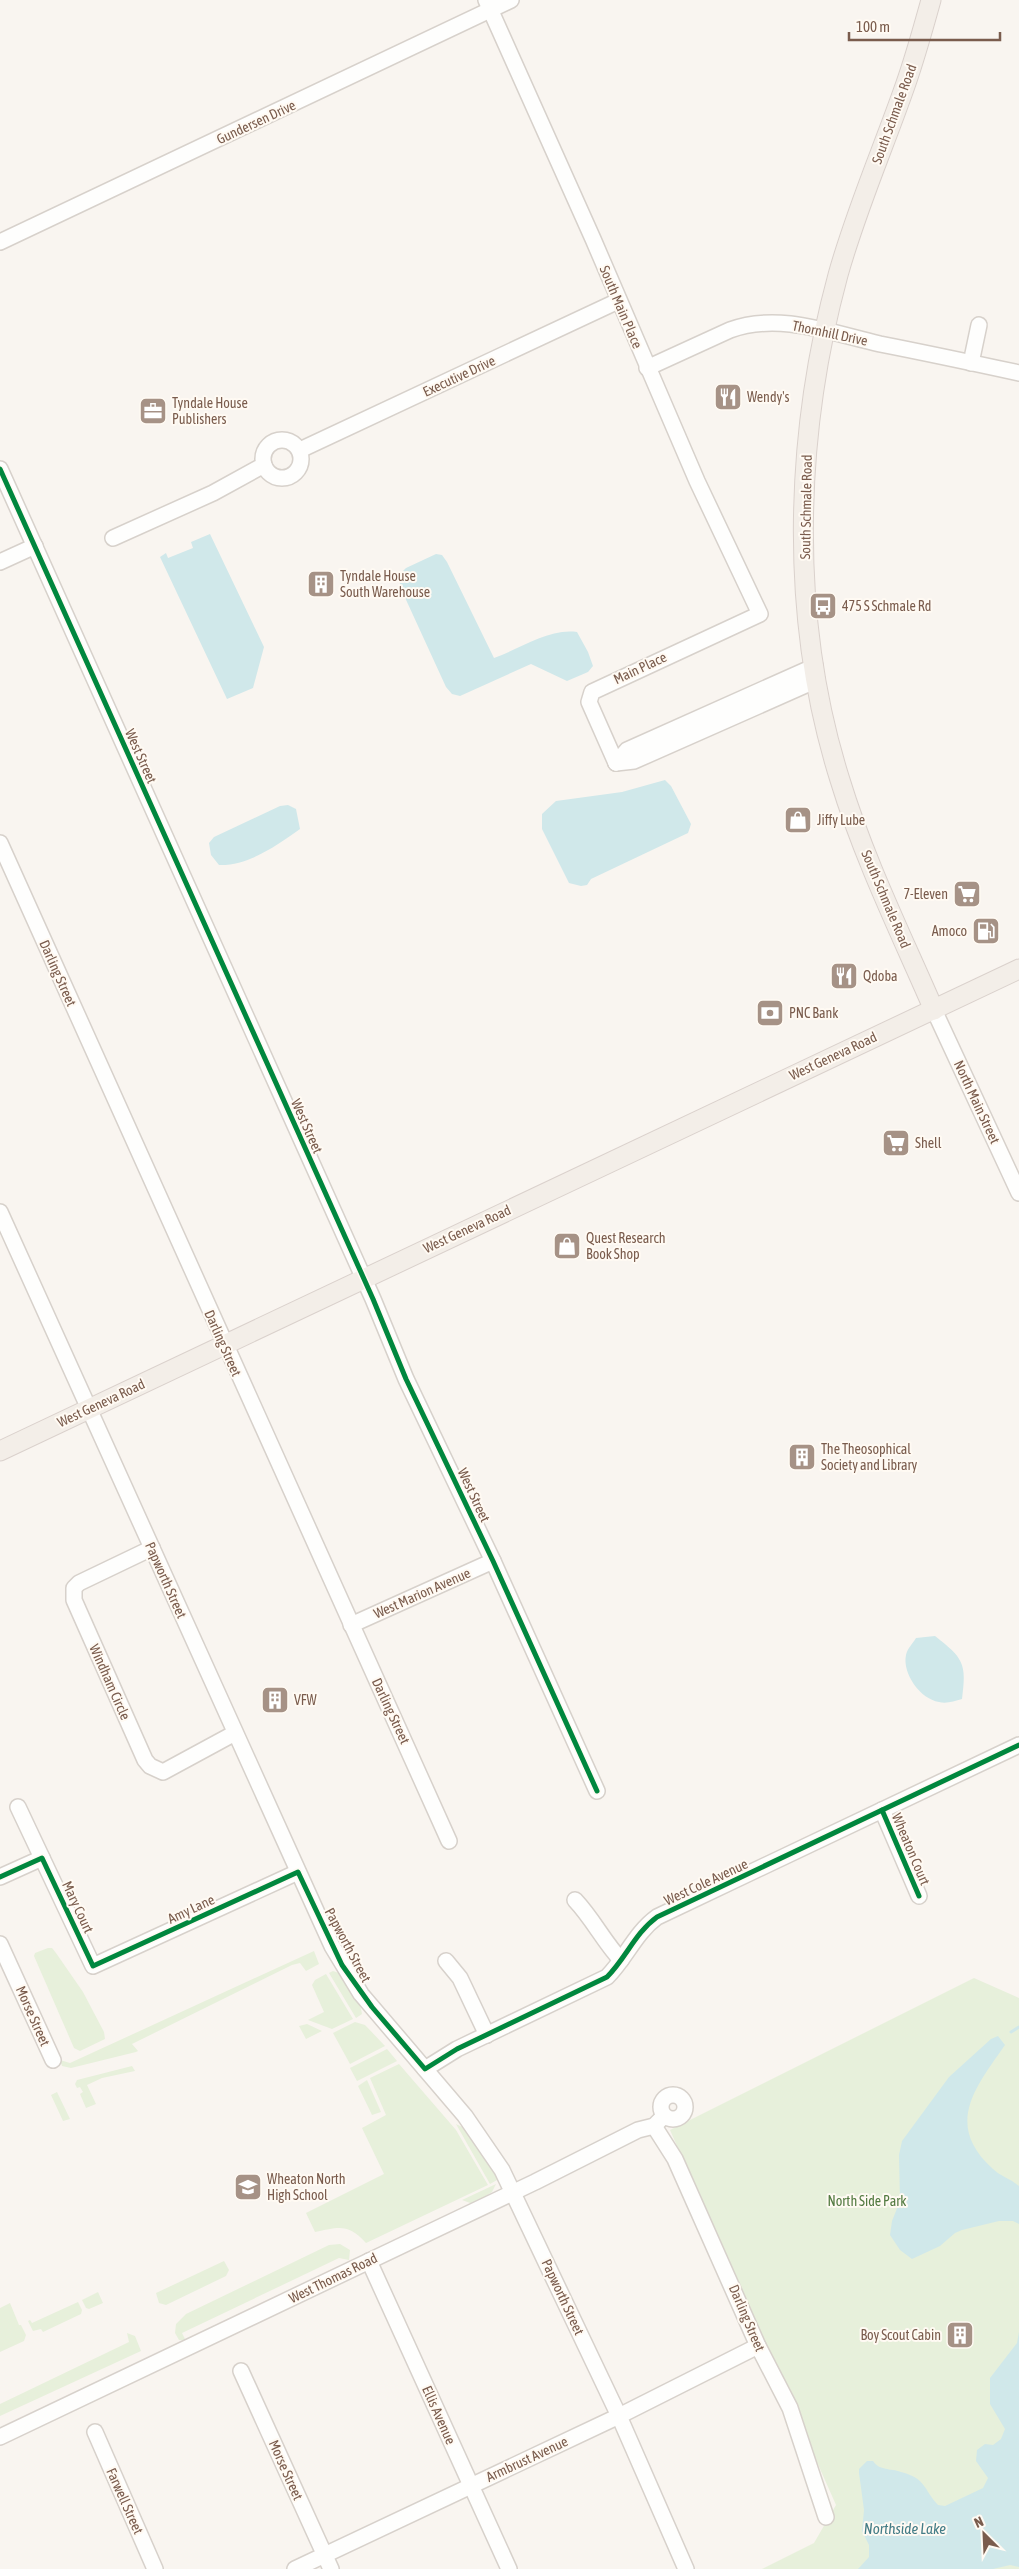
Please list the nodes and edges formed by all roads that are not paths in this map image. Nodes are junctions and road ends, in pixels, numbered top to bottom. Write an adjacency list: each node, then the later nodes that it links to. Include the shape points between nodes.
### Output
1 (510, 0): 3 (street, Gundersen Drive)
2 (931, 0): 7 (main road, South Schmale Road, via 906,84 846,247)
3 (488, 5): 4 (street, Gundersen Drive); 5 (street, South Main Place)
4 (0, 242)
5 (618, 301): 9 (street, South Main Place); 11 (street, Executive Drive)
6 (980, 325): 8 (street)
7 (824, 330): 8 (street, Thornhill Drive); 9 (street, Thornhill Drive, via 775,322 749,324); 18 (main road, South Schmale Road, via 811,408 804,482 805,571)
8 (971, 363): 10 (street, Thornhill Drive)
9 (647, 368): 17 (street, South Main Place)
10 (1019, 373)
11 (300, 450): 12 (street, via 290,441 278,440 267,447); 12 (street, via 300,468 290,477 278,478)
12 (264, 465): 14 (street, via 213,493)
13 (0, 469): 15 (street, West Street)
14 (113, 538)
15 (34, 546): 16 (street); 24 (street, West Street)
16 (0, 562)
17 (760, 614): 18 (street, Main Place, via 592,692 589,702 616,763 627,750)
18 (816, 673): 21 (main road, South Schmale Road, via 836,768 846,798 872,868)
19 (0, 843): 25 (street, Darling Street)
20 (1019, 969): 21 (main road, West Geneva Road)
21 (934, 1010): 22 (street, North Main Street); 24 (main road, West Geneva Road)
22 (1019, 1193)
23 (0, 1212): 26 (street, Papworth Street)
24 (364, 1278): 25 (main road, West Geneva Road); 29 (street, West Street, via 406,1379)
25 (224, 1344): 26 (main road, West Geneva Road); 30 (street, Darling Street)
26 (88, 1409): 27 (main road, West Geneva Road); 28 (street, Papworth Street)
27 (0, 1451)
28 (152, 1548): 31 (street, Papworth Street); 31 (street, Windham Circle, via 74,1588 74,1600 145,1760 163,1772)
29 (493, 1561): 30 (street, West Marion Avenue); 33 (street, West Street)
30 (351, 1625): 36 (street, Darling Street)
31 (235, 1732): 38 (street, Papworth Street)
32 (1019, 1745): 35 (street, West Cole Avenue)
33 (597, 1791)
34 (18, 1807): 37 (street, Mary Court)
35 (882, 1810): 40 (street, Wheaton Court); 43 (street, West Cole Avenue, via 657,1918 642,1930)
36 (449, 1841)
37 (42, 1858): 39 (street); 45 (street, Mary Court)
38 (298, 1872): 45 (street, Amy Lane); 48 (street, Papworth Street, via 342,1965 372,2007)
39 (0, 1878)
40 (920, 1896)
41 (575, 1900): 43 (street)
42 (0, 1944): 47 (street, Morse Street)
43 (621, 1960): 46 (street, West Cole Avenue, via 607,1977)
44 (446, 1961): 46 (street, via 460,1978)
45 (93, 1966)
46 (487, 2035): 48 (street, West Cole Avenue)
47 (53, 2060)
48 (425, 2069): 50 (street, Papworth Street, via 479,2133)
49 (659, 2121): 50 (street, West Thomas Road); 52 (street, Darling Street)
50 (514, 2192): 51 (street, West Thomas Road); 54 (street, Papworth Street)
51 (369, 2261): 56 (street, West Thomas Road); 57 (street, Ellis Avenue)
52 (758, 2346): 54 (street, Armbrust Avenue); 58 (street, Darling Street, via 790,2408)
53 (241, 2371): 59 (street, Morse Street)
54 (619, 2416): 57 (street, Armbrust Avenue); 64 (street, Papworth Street)
55 (94, 2432): 60 (street, Farwell Street)
56 (0, 2438)
57 (471, 2485): 59 (street, Armbrust Avenue); 63 (street, Ellis Avenue)
58 (826, 2517)
59 (325, 2555): 61 (street, Armbrust Avenue); 62 (street, Morse Street)
60 (155, 2569)
61 (295, 2569)
62 (331, 2569)
63 (509, 2569)
64 (686, 2569)

